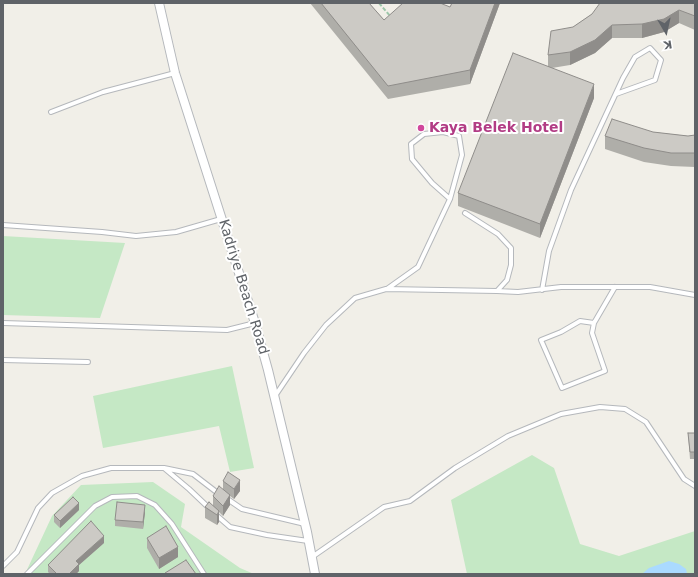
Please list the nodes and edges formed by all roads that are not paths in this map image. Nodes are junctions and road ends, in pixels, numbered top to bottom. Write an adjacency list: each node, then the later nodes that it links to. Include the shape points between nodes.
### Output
1 (159, 3): 2 (street, Kadriye Beach Road)
2 (176, 73): 4 (lane, via 103,92); 7 (street, Kadriye Beach Road)
3 (616, 94): 3 (lane, via 636,56 650,48 661,60 655,80); 11 (lane, via 571,190 549,251)
4 (51, 112)
5 (450, 199): 5 (lane, via 432,183 412,159 411,144 424,134 443,132 459,136 462,154); 10 (lane, via 418,267)
6 (465, 213): 12 (lane, via 498,234 511,248 511,265 507,280)
7 (222, 219): 8 (lane, via 176,232 136,236); 15 (street, Kadriye Beach Road)
8 (3, 225)
9 (615, 287): 11 (lane, via 561,287); 13 (lane, via 650,287); 16 (lane)
10 (386, 289): 12 (lane); 19 (lane, via 355,298 326,325)
11 (542, 290): 12 (lane)
12 (497, 291)
13 (695, 295)
14 (3, 323): 15 (lane, via 227,330)
15 (255, 323): 19 (street, Kadriye Beach Road)
16 (594, 323): 16 (lane, via 592,333 605,371 562,388 541,340 580,321)
17 (3, 360): 18 (lane)
18 (88, 362)
19 (274, 397): 22 (street, Kadriye Beach Road)
20 (164, 468): 22 (lane, via 193,474 242,509); 23 (lane, via 230,527); 25 (lane, via 111,468 82,476 52,493 38,508 17,552)
21 (695, 486): 24 (lane, via 684,479 646,422 624,409 600,406 561,414 508,436 455,468 410,501 384,507)
22 (305, 524): 23 (street, Kadriye Beach Road)
23 (309, 541): 24 (street, Kadriye Beach Road)
24 (312, 557): 28 (street, Kadriye Beach Road)
25 (3, 566)
26 (27, 574): 27 (lane, via 95,506 112,497 137,496 155,505 168,519)
27 (204, 574)
28 (315, 574)

